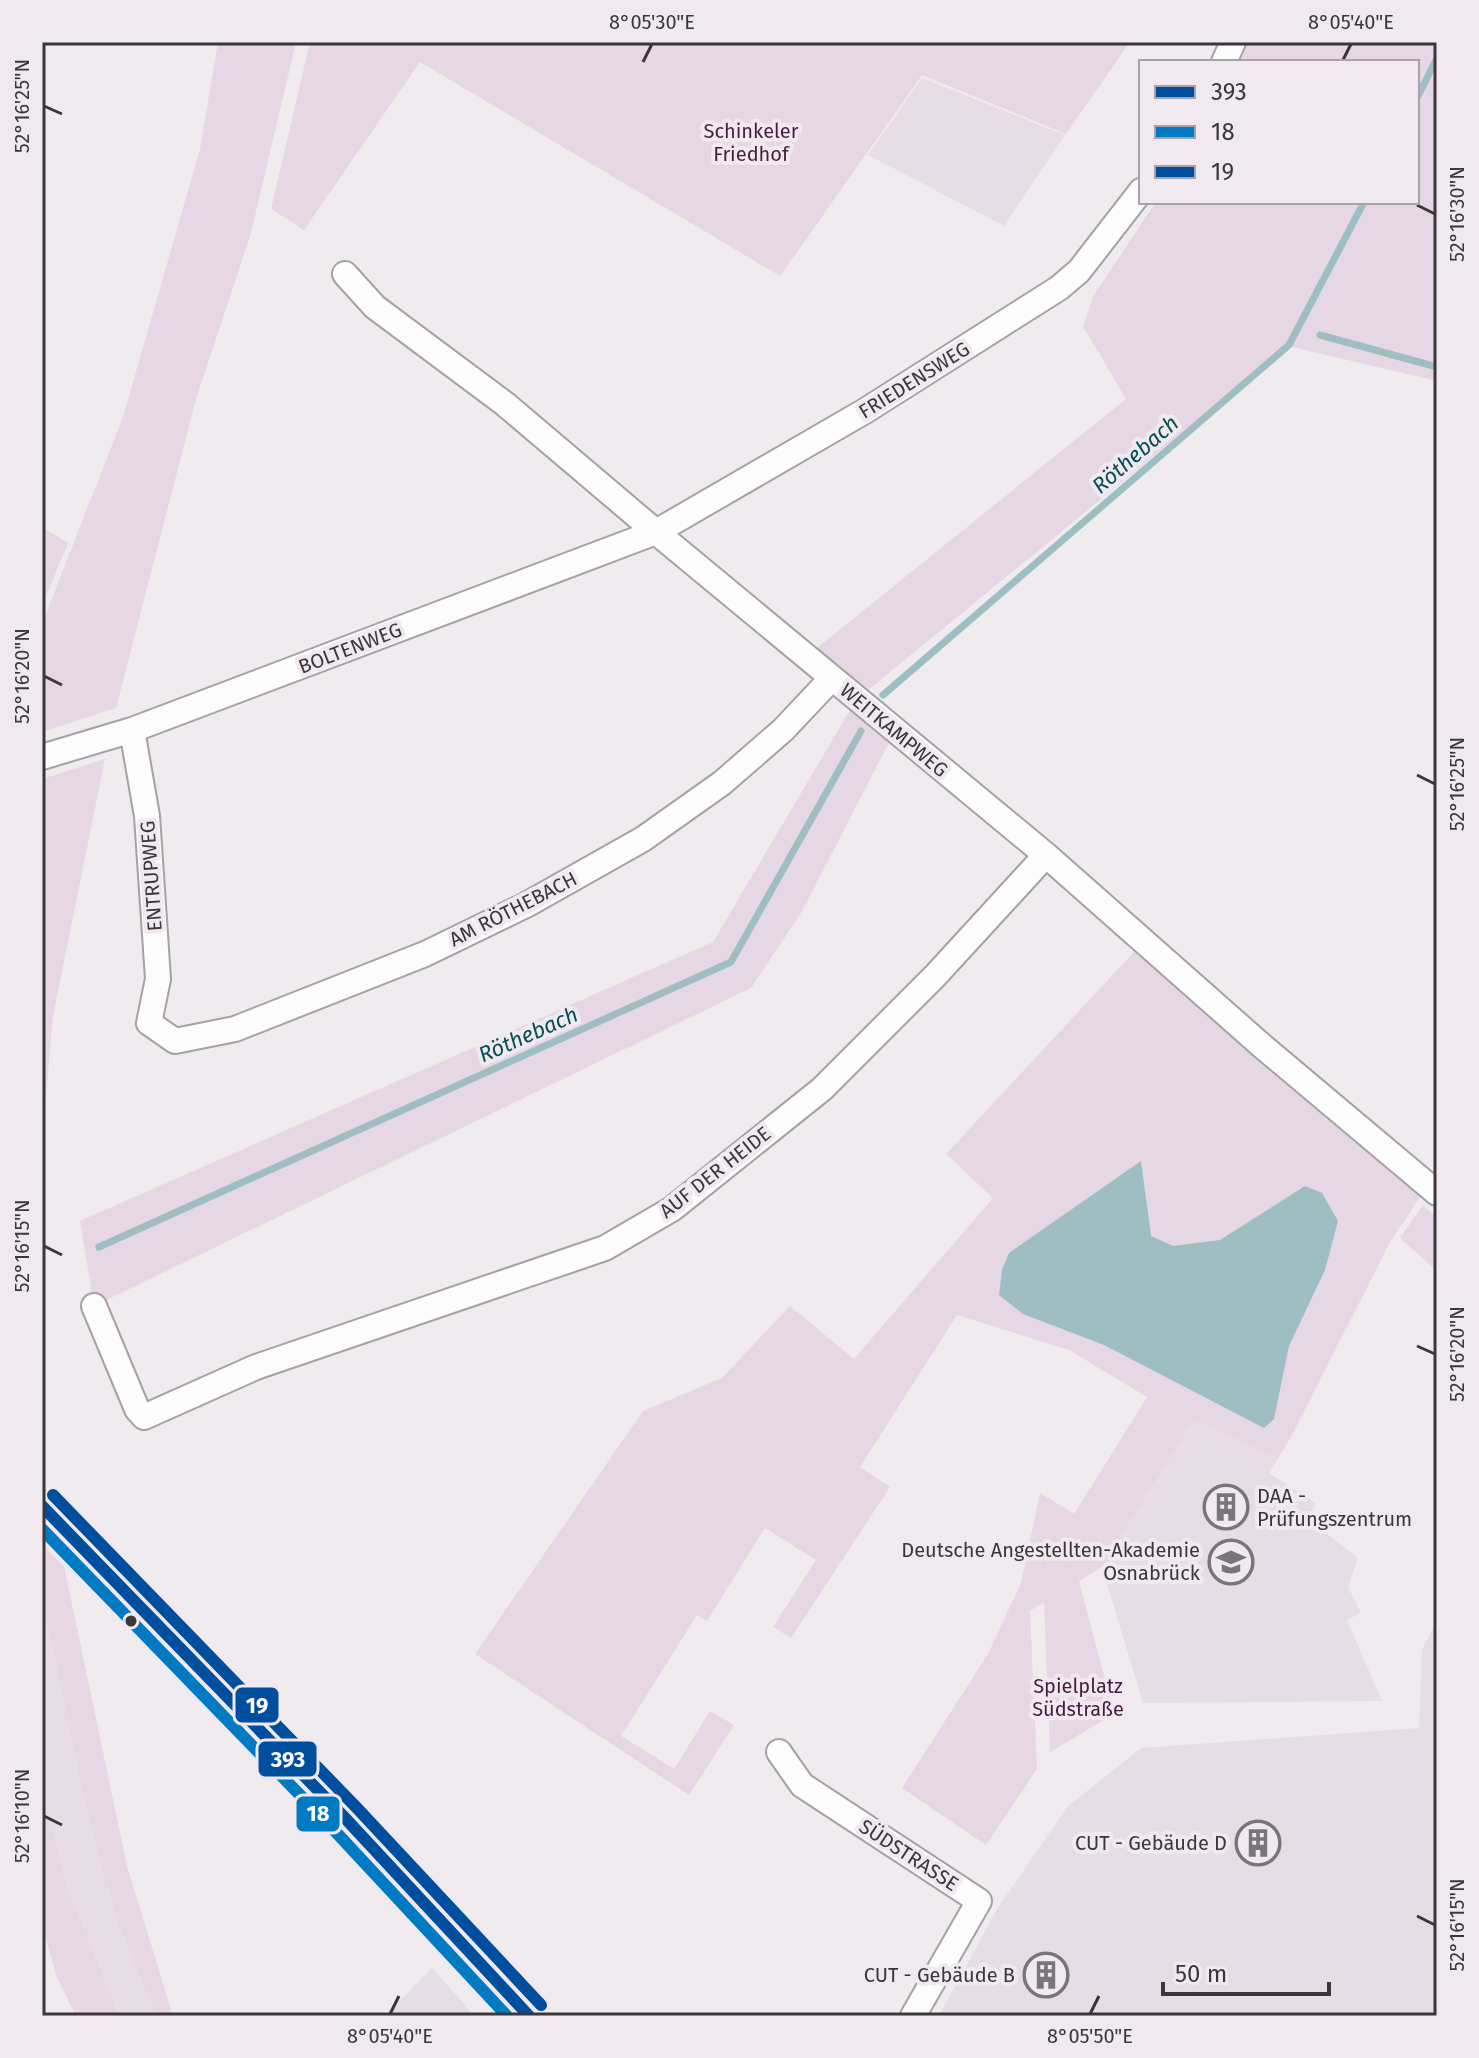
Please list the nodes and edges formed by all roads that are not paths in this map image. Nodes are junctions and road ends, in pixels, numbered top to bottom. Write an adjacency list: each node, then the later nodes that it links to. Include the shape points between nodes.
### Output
1 (1139, 194): 3 (street, FRIEDENSWEG, via 1079,271 1059,288 865,411)
2 (345, 274): 3 (street, WEITKAMPWEG, via 375,307 505,404)
3 (656, 532): 4 (street, WEITKAMPWEG); 5 (street, BOLTENWEG)
4 (832, 678): 7 (street, WEITKAMPWEG); 8 (street, AM RÖTHEBACH, via 722,783 643,839 526,905 425,954 235,1029 175,1041)
5 (132, 730): 6 (street, BOLTENWEG); 8 (street, ENTRUPWEG, via 147,816 158,979)
6 (42, 757)
7 (1046, 855): 9 (street, WEITKAMPWEG); 10 (street, AUF DER HEIDE, via 822,1089 672,1209 605,1248 256,1367 144,1417)
8 (149, 1023)
9 (1437, 1193)
10 (94, 1306)
11 (42, 1506): 13 (main road)
12 (779, 1752): 14 (street, SÜDSTRASSE, via 802,1785 979,1901)
13 (529, 2016)
14 (913, 2016)

